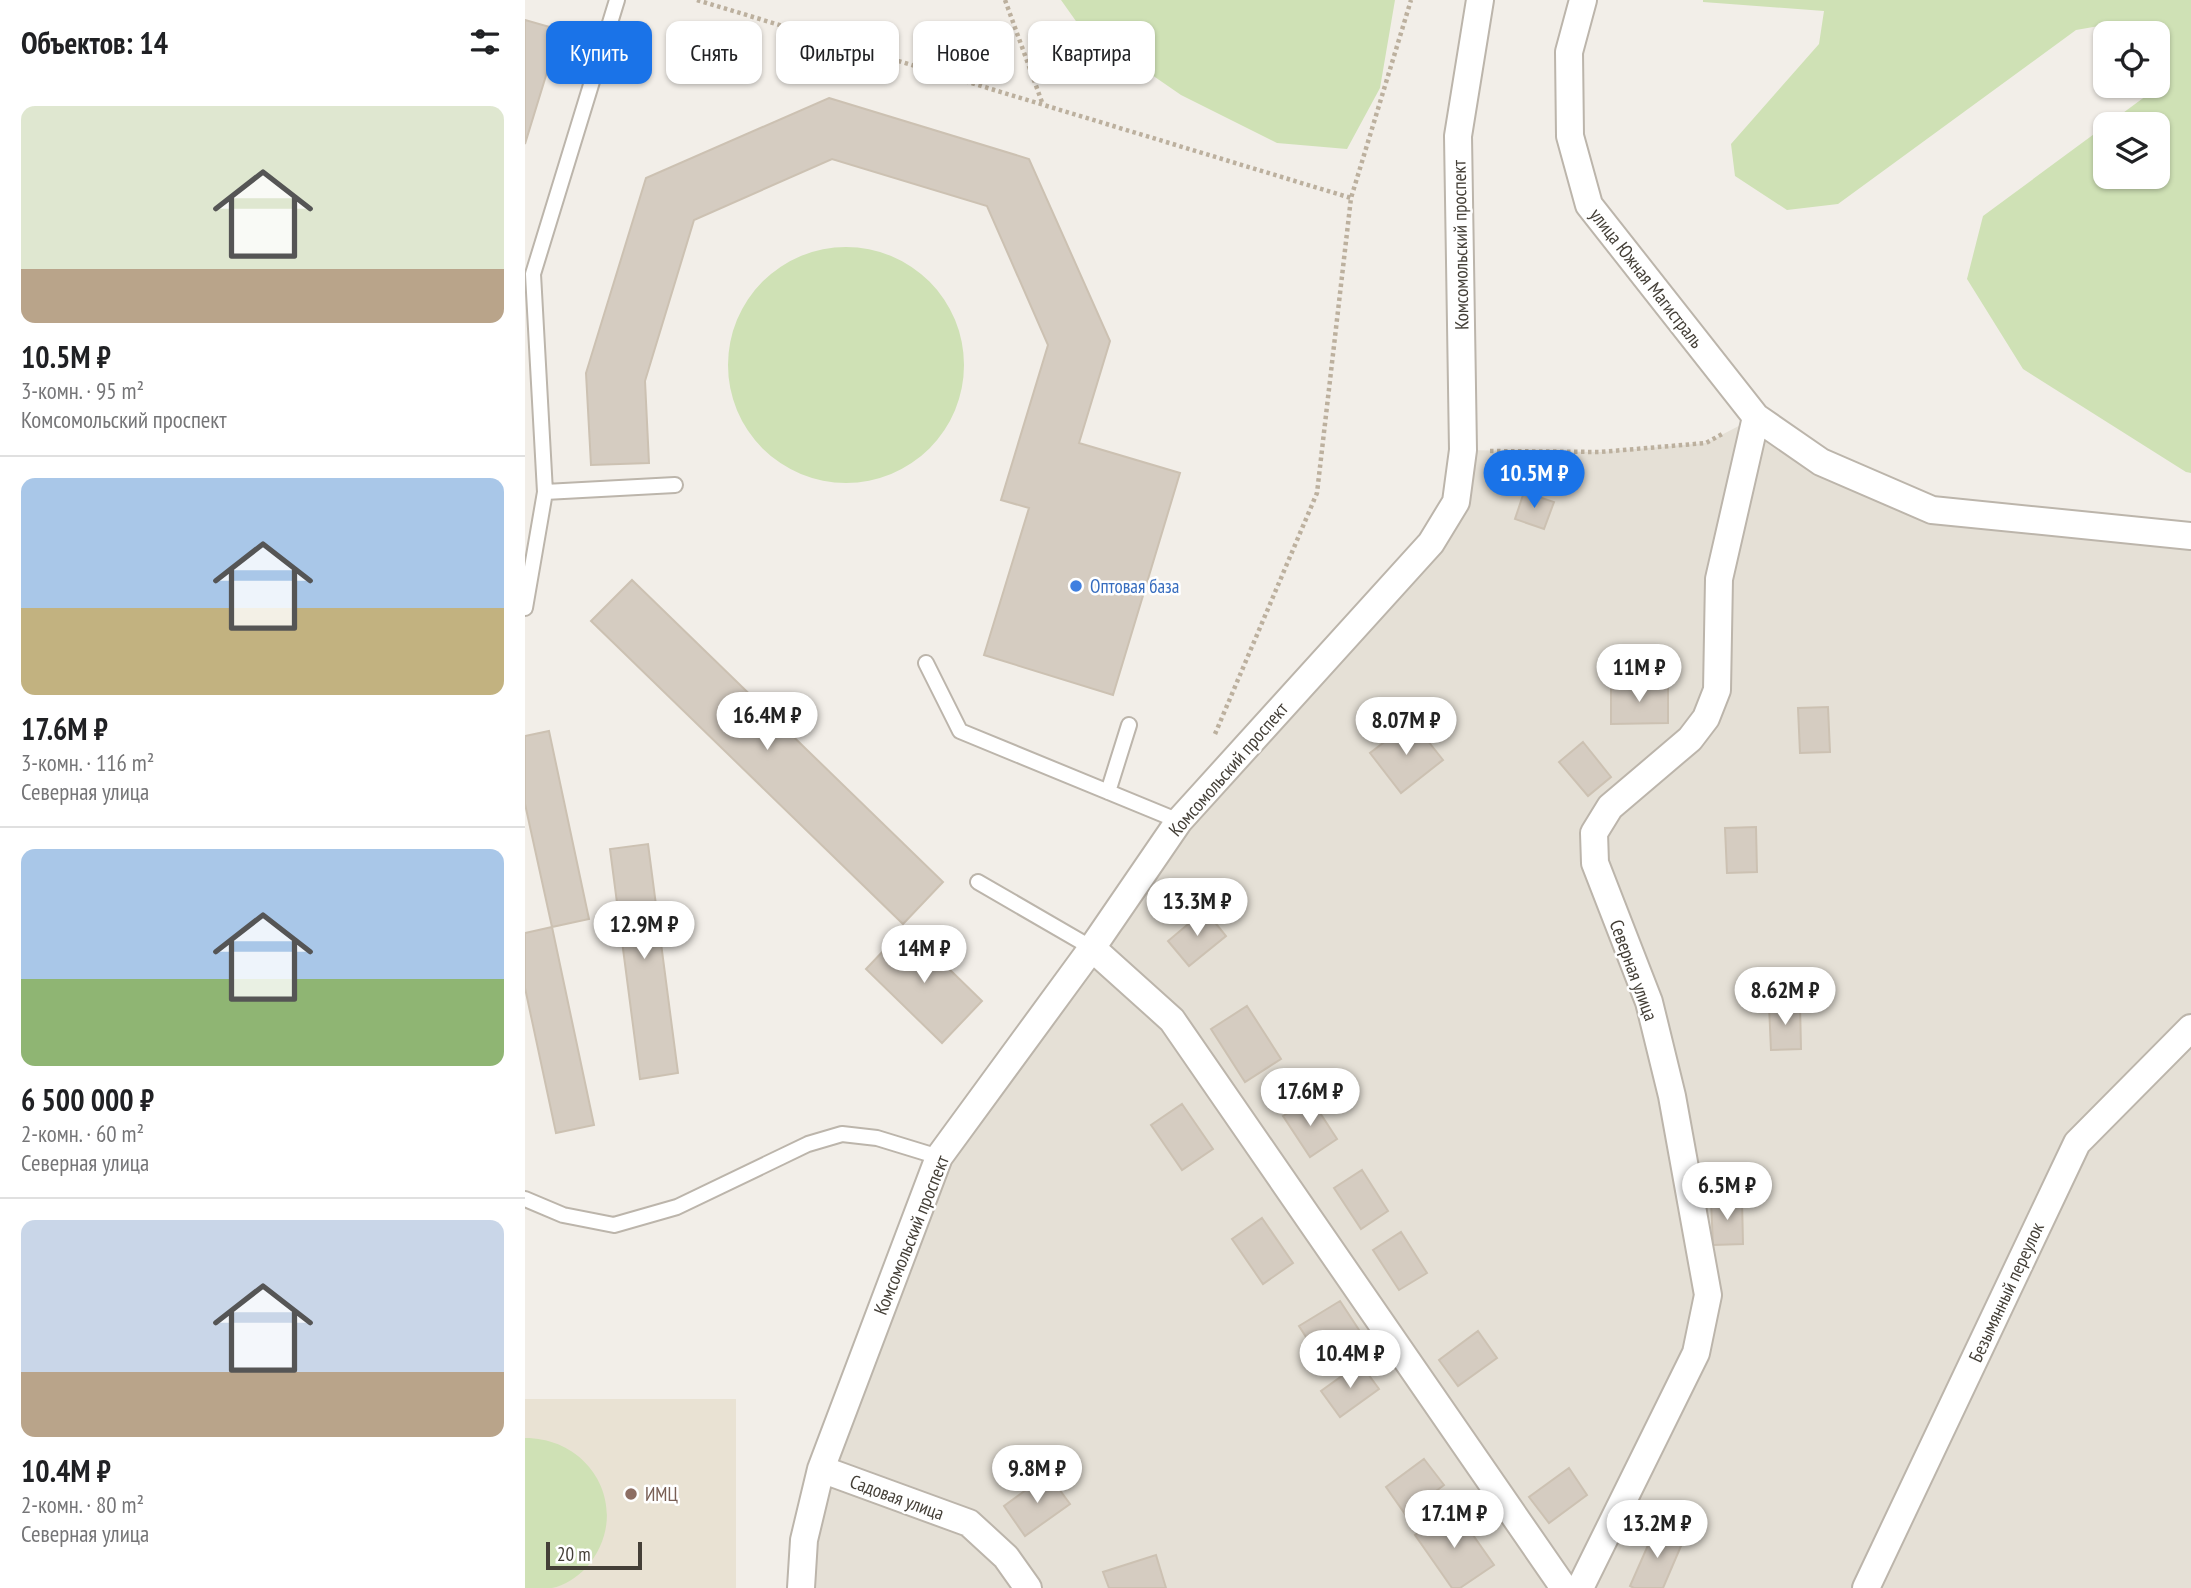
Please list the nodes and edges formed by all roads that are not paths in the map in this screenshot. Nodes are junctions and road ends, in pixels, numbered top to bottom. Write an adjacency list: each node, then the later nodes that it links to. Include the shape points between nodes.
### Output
1 (617, 0): 6 (lane, via 533,275)
2 (1480, 0): 12 (street, Комсомольский проспект, via 1458,136 1463,450 1456,502 1431,542)
3 (1583, 0): 4 (street, улица Южная Магистраль, via 1569,52 1570,136 1589,205)
4 (1756, 416): 7 (street, улица Южная Магистраль, via 1821,462 1932,510); 22 (street, Северная улица, via 1719,579 1717,690 1706,718 1690,739 1611,807 1594,832 1595,863 1649,1002 1672,1096 1708,1295 1696,1353)
5 (675, 485): 6 (lane)
6 (545, 492): 8 (lane)
7 (2189, 537)
8 (525, 608)
9 (926, 663): 11 (lane, via 960,731)
10 (1129, 725): 11 (lane)
11 (1108, 792): 12 (lane)
12 (1179, 821): 14 (street, Комсомольский проспект)
13 (978, 882): 14 (lane)
14 (1092, 948): 16 (street, Комсомольский проспект); 21 (street, via 1172,1020)
15 (2191, 1028): 23 (street, Безымянный переулок, via 2077,1143)
16 (939, 1157): 17 (lane, via 877,1138 842,1134 808,1144 677,1207 614,1225 563,1215); 18 (street, Комсомольский проспект)
17 (525, 1199)
18 (821, 1469): 19 (street, Комсомольский проспект, via 804,1540); 20 (street, Садовая улица, via 969,1523 1006,1557)
19 (801, 1588)
20 (1028, 1588)
21 (1564, 1588)
22 (1580, 1588)
23 (1865, 1588)

